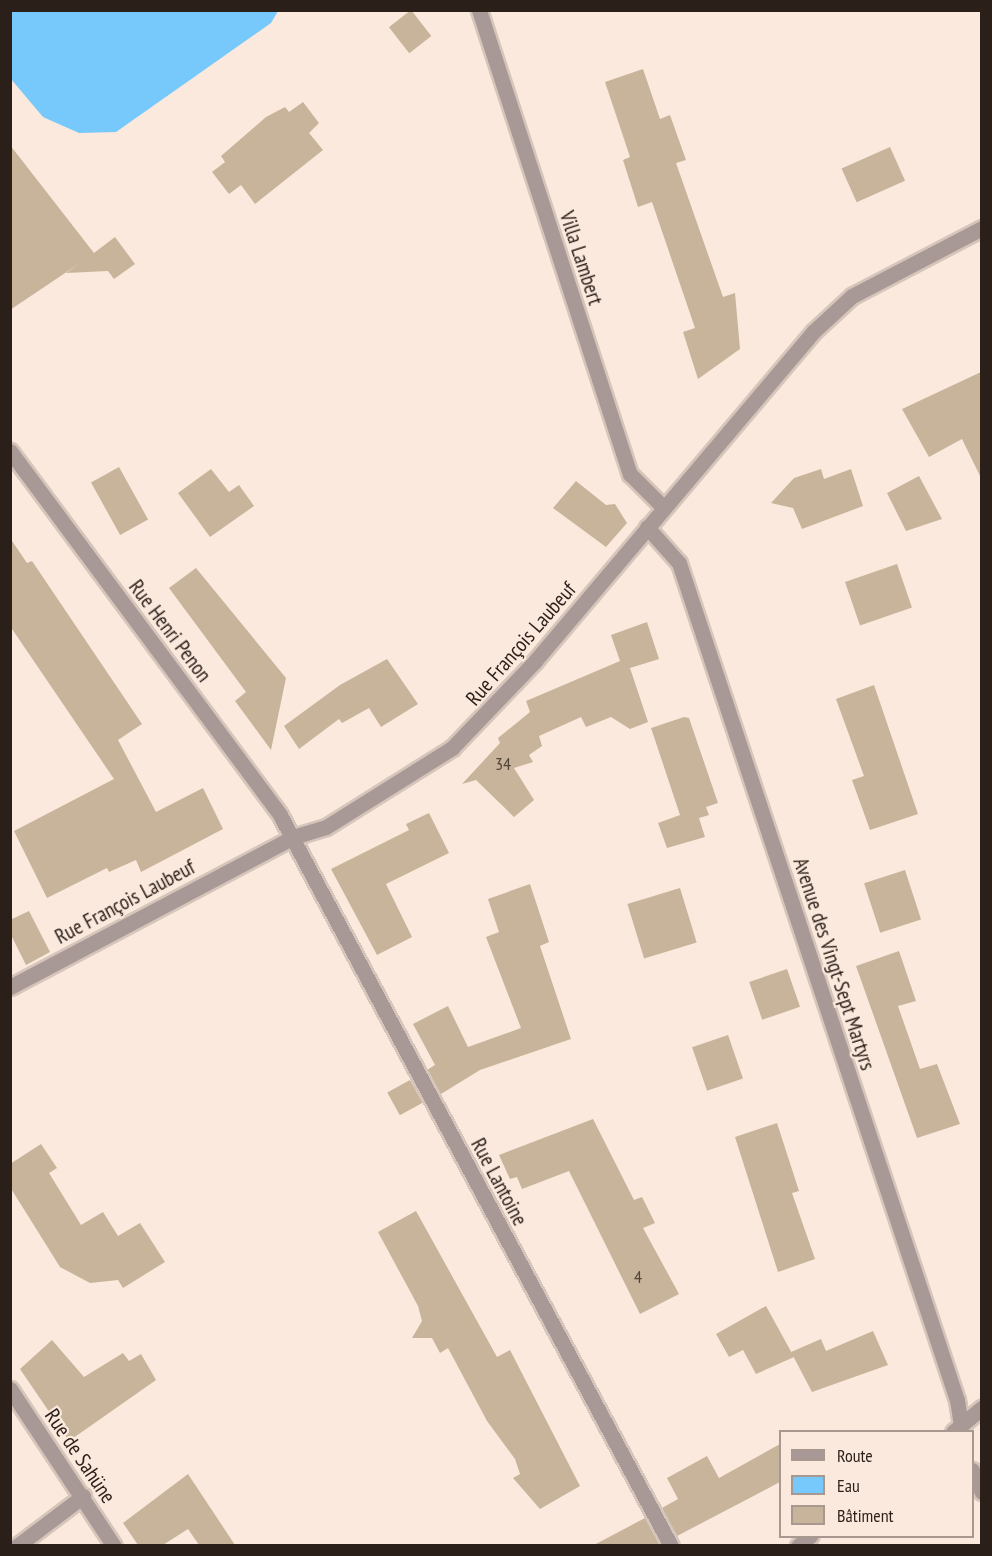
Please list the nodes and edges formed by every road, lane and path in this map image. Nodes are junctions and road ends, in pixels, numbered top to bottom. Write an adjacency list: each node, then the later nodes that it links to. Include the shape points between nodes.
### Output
1 (479, 10): 4 (street, Villa Lambert, via 630,474)
2 (981, 228): 4 (street, Rue François Laubeuf, via 852,296 813,332)
3 (10, 451): 6 (street, Rue Henri Penon)
4 (663, 507): 5 (street, Rue François Laubeuf)
5 (647, 527): 6 (street, Rue François Laubeuf, via 535,661 452,748 326,827); 10 (street, Avenue des Vingt-Sept Martyrs, via 679,563 957,1400)
6 (293, 837): 7 (street, Rue François Laubeuf); 16 (street, Rue Lantoine)
7 (10, 987)
8 (10, 1389): 13 (street, Rue de Sahüne)
9 (981, 1408): 10 (street)
10 (958, 1429)
11 (974, 1475): 12 (street)
12 (981, 1492)
13 (83, 1496): 14 (street); 15 (street, Rue de Sahüne)
14 (17, 1545)
15 (114, 1545)
16 (671, 1545)

